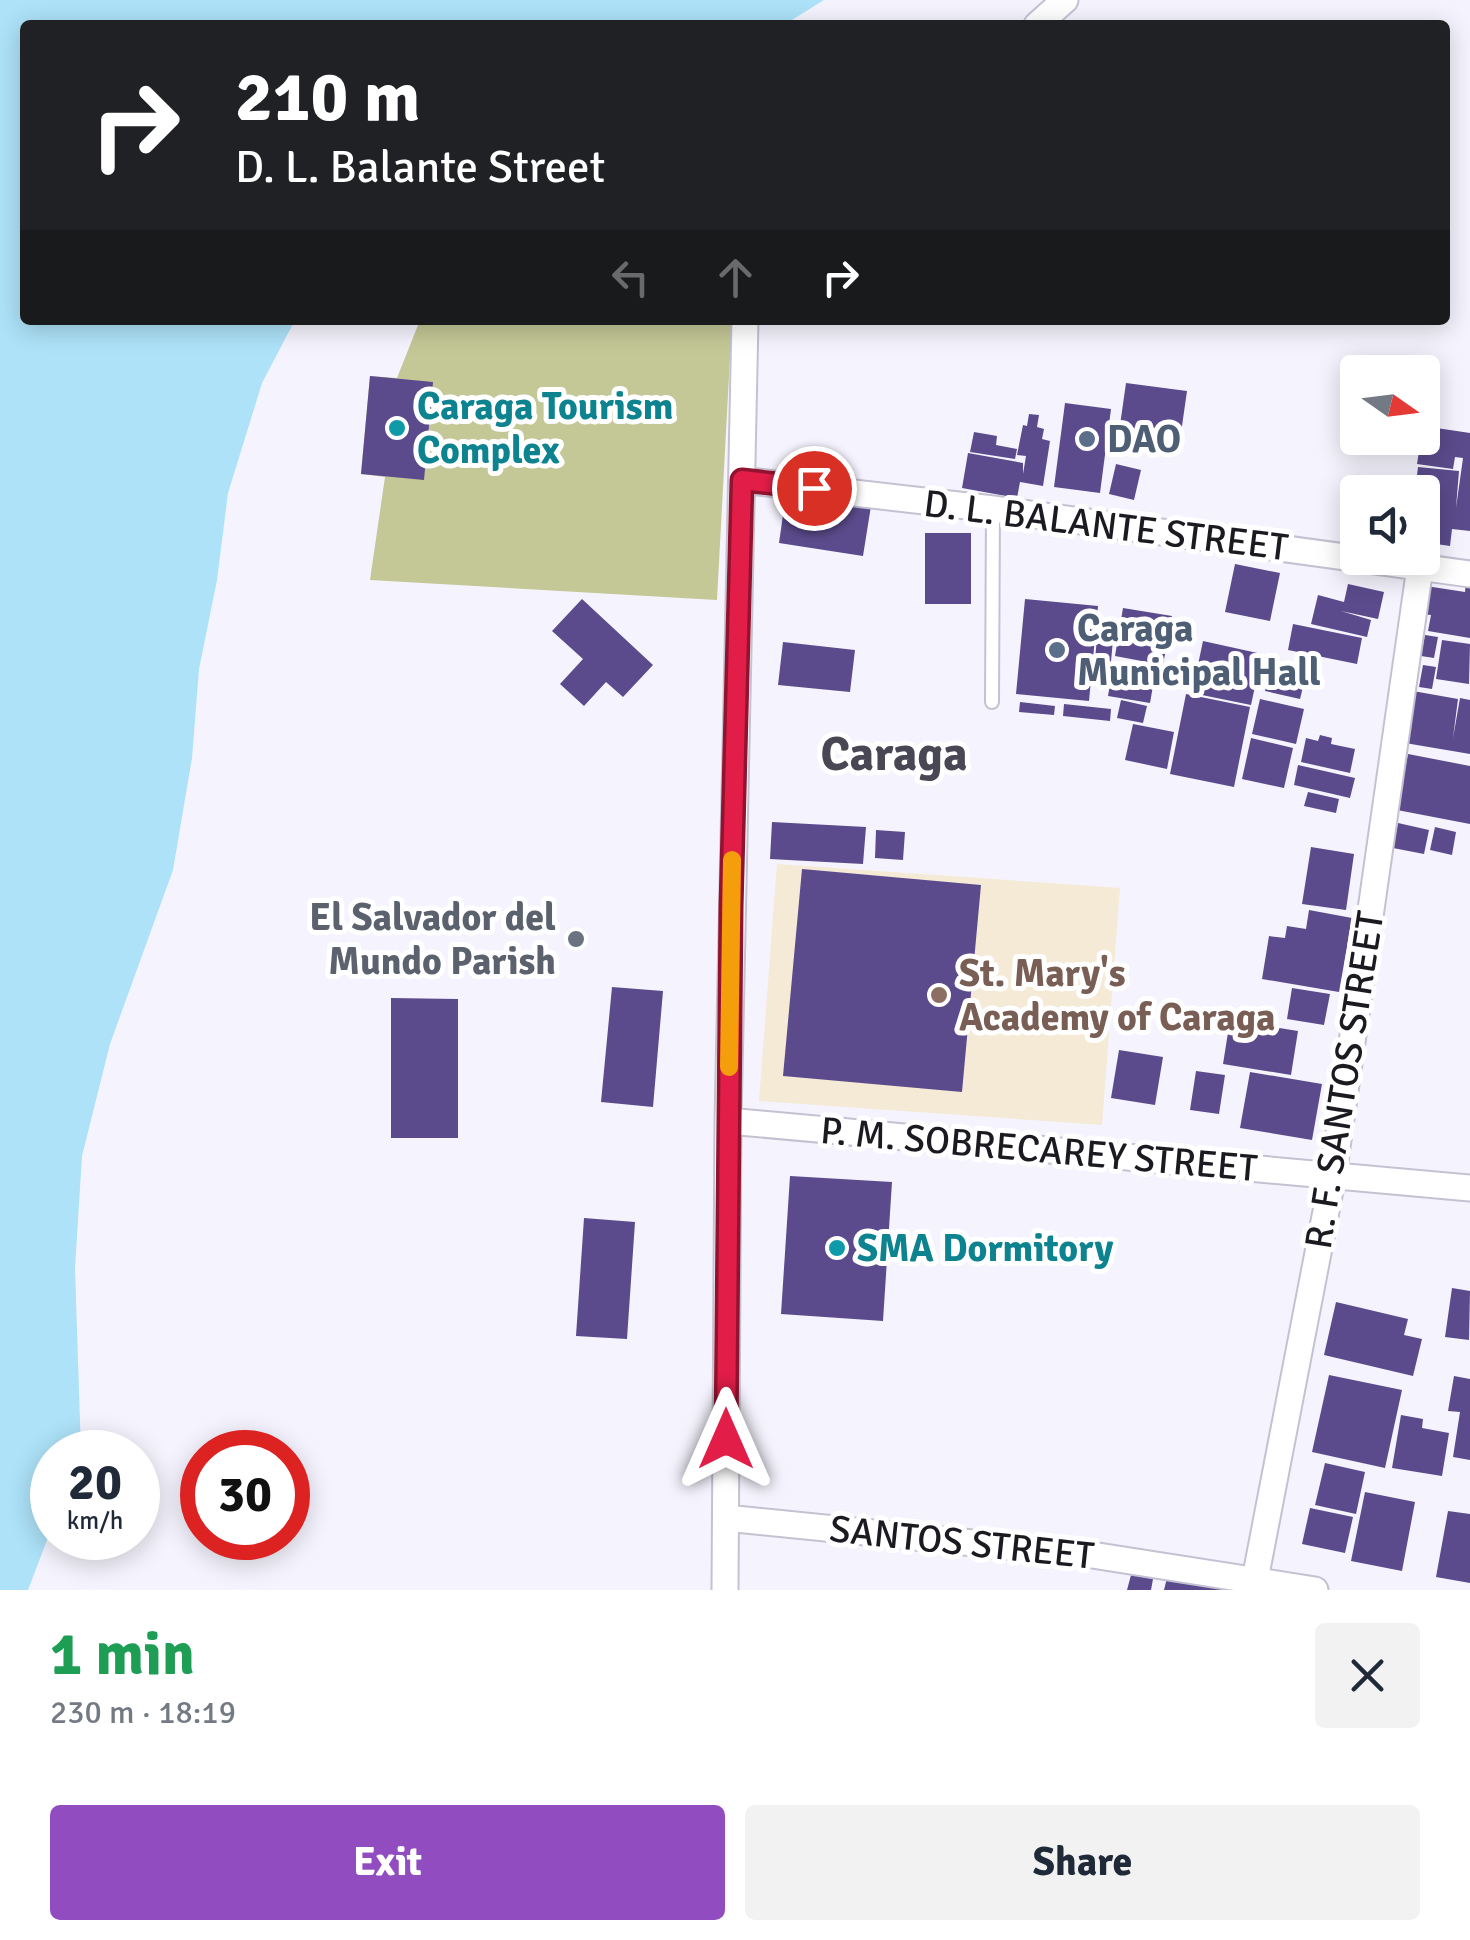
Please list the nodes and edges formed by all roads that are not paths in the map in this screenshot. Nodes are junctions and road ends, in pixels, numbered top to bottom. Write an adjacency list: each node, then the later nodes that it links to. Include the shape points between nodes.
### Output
1 (1065, 0): 2 (street)
2 (1043, 20)
3 (745, 325): 4 (street)
4 (742, 480): 5 (street, D. L. BALANTE STREET); 11 (street)
5 (993, 509): 6 (street, D. L. BALANTE STREET); 10 (lane)
6 (1340, 556)
7 (1440, 570): 8 (street, D. L. BALANTE STREET)
8 (1470, 574)
9 (1419, 575): 12 (street, R. F. SANTOS STREET)
10 (992, 702)
11 (728, 1121): 12 (street, P. M. SOBRECAREY STREET); 14 (street)
12 (1333, 1175): 13 (street, P. M. SOBRECAREY STREET); 15 (street, R. F. SANTOS STREET)
13 (1470, 1188)
14 (726, 1518): 15 (street, SANTOS STREET, via 1092,1555); 16 (street)
15 (1254, 1585): 17 (street, SANTOS STREET)
16 (725, 1590)
17 (1315, 1590)

